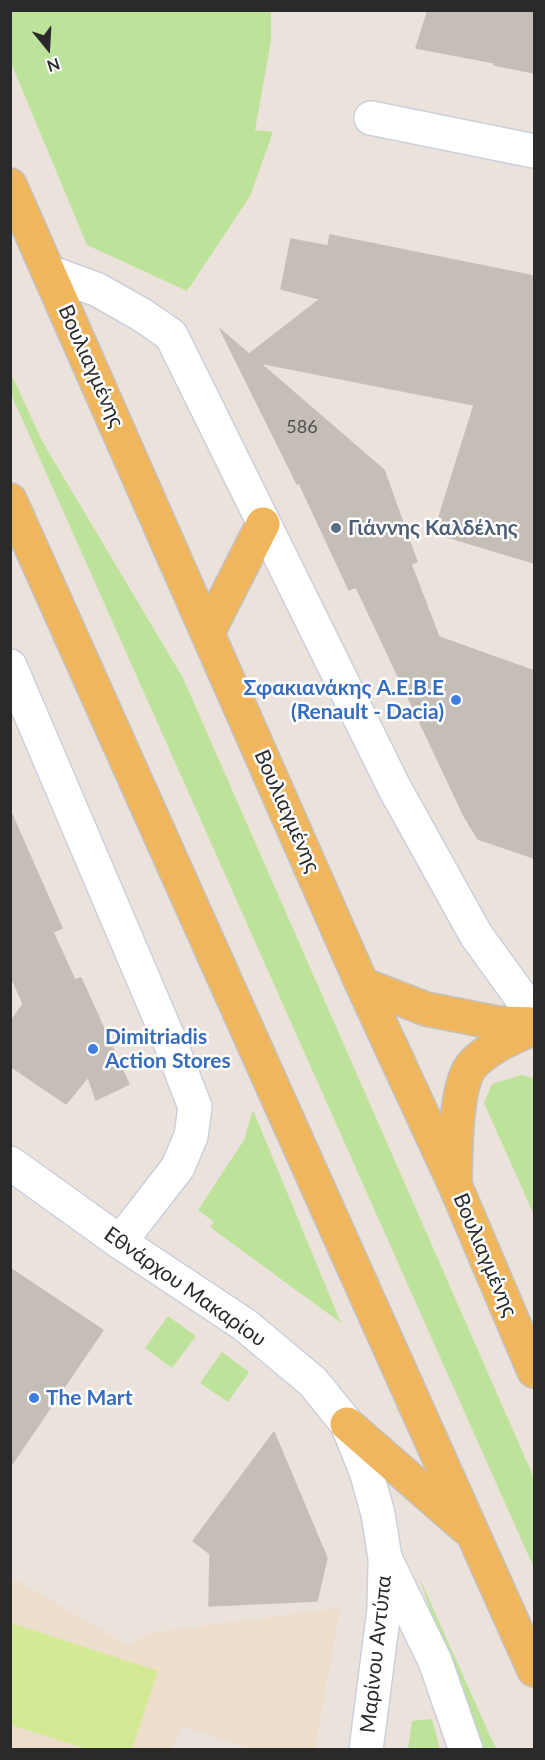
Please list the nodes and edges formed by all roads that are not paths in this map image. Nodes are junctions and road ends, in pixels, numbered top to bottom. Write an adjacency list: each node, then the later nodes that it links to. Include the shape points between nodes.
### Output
1 (371, 118): 2 (street)
2 (534, 151)
3 (10, 185): 4 (main road, Βουλιαγμένης)
4 (49, 272): 6 (street, via 98,290 171,335); 7 (main road, Βουλιαγμένης)
5 (10, 500): 17 (main road)
6 (263, 524): 7 (main road); 10 (street, via 394,787 476,934)
7 (208, 632): 9 (main road, Βουλιαγμένης)
8 (10, 666): 14 (street, via 195,1107 191,1136 178,1167)
9 (362, 984): 11 (main road, via 426,1009); 13 (main road, Βουλιαγμένης)
10 (534, 1015)
11 (534, 1026): 13 (main road, via 495,1046 472,1065 459,1097)
12 (10, 1163): 14 (street, Εθνάρχου Μακαρίου)
13 (454, 1185): 15 (main road, Βουλιαγμένης)
14 (120, 1242): 16 (street, Εθνάρχου Μακαρίου, via 245,1325 313,1382)
15 (534, 1371)
16 (347, 1424): 17 (main road); 18 (street, Εθνάρχου Μακαρίου, via 366,1471)
17 (474, 1535): 19 (main road)
18 (385, 1558): 20 (street, Μαρίνου Αντύπα, via 384,1610); 21 (street, via 435,1661)
19 (534, 1670)
20 (366, 1749)
21 (466, 1749)

